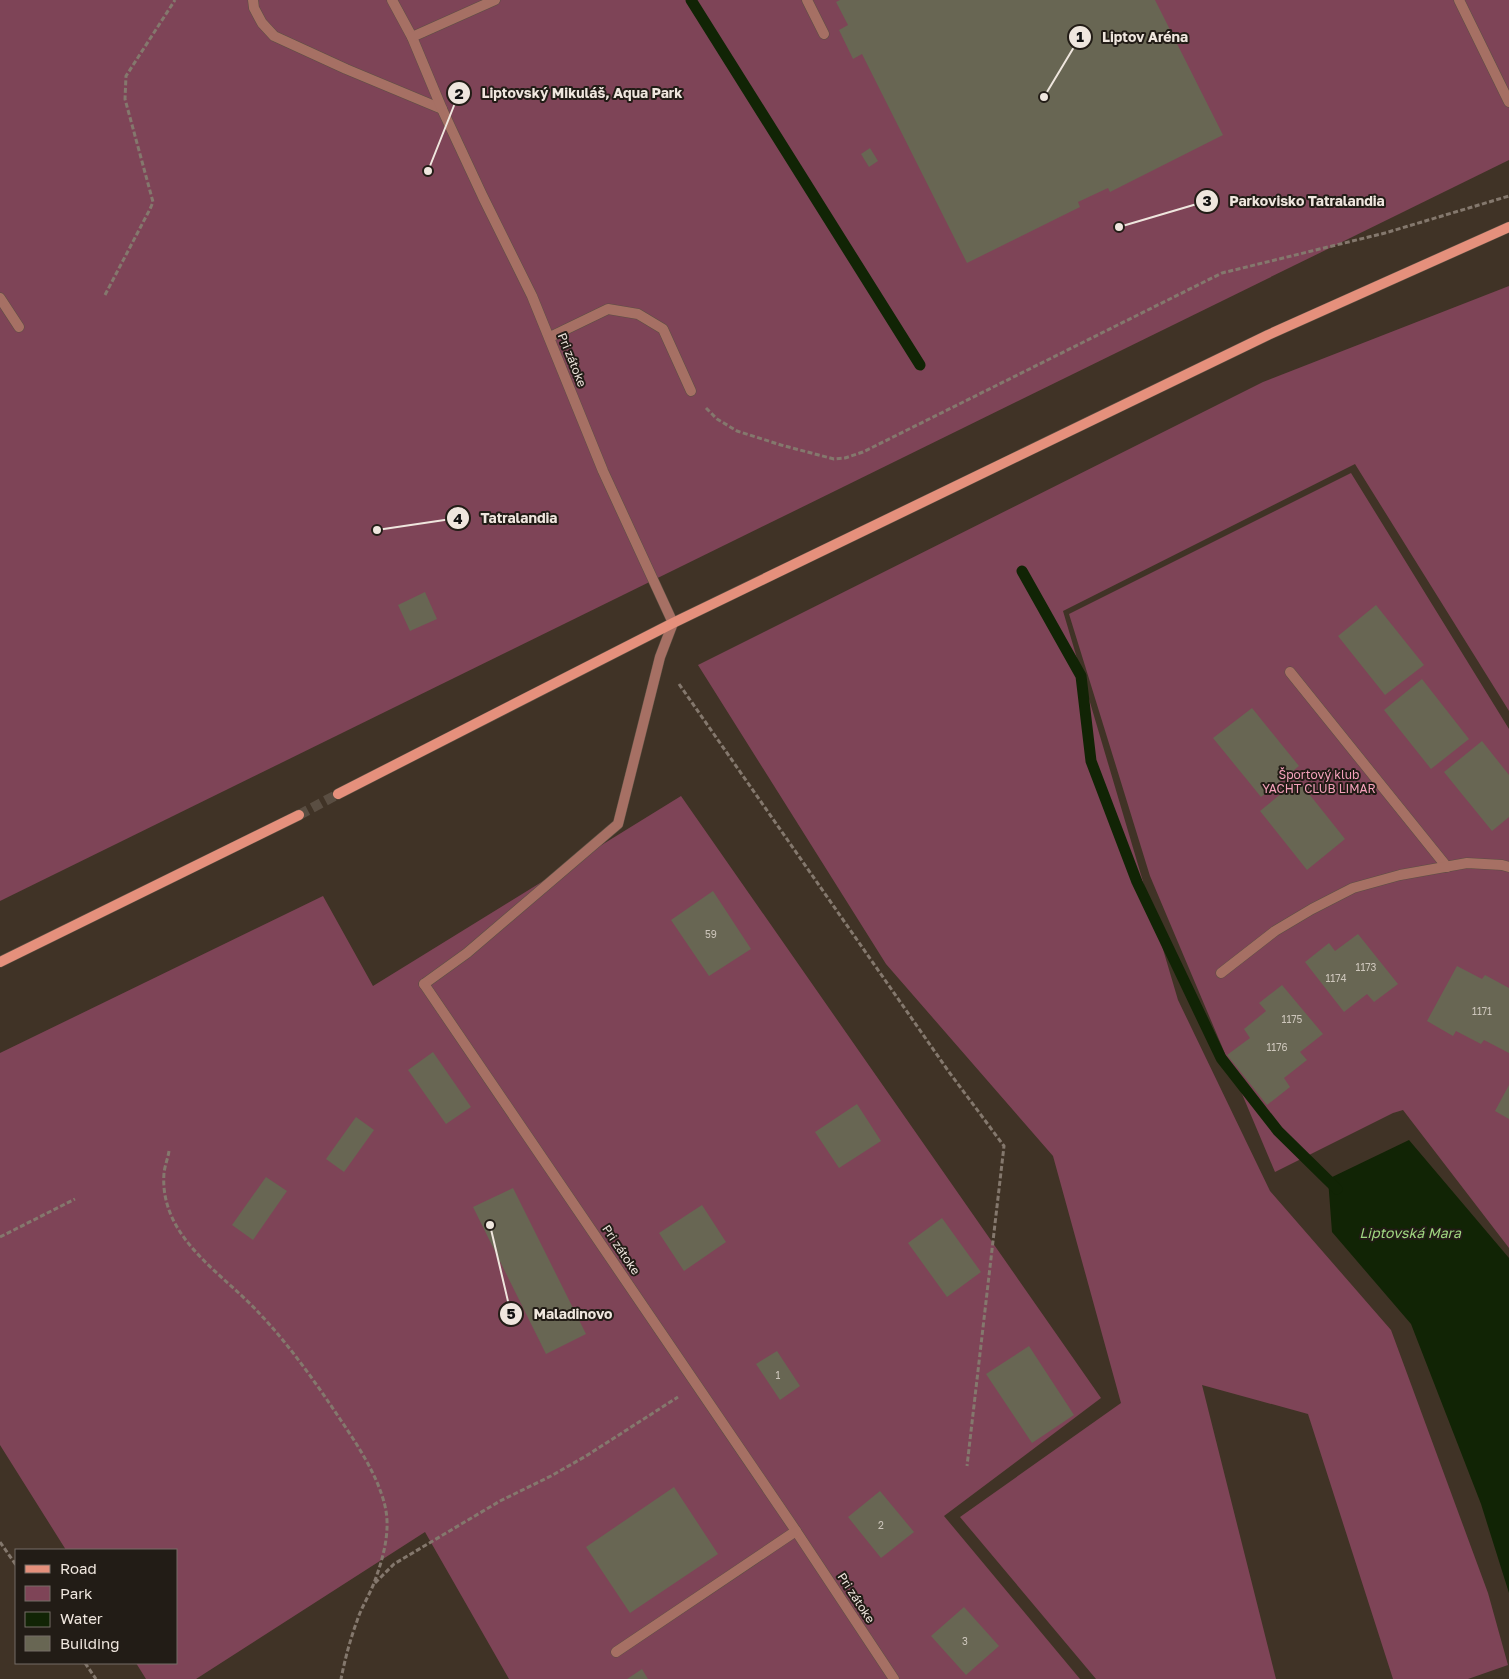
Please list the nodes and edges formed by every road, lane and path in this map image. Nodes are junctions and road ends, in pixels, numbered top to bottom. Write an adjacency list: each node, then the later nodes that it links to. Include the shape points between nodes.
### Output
1 (175, 0): 13 (path, via 126,76 124,99 153,202)
2 (253, 0): 10 (street, via 262,23 274,36)
3 (392, 0): 8 (street, Pri zátoke)
4 (495, 0): 8 (street)
5 (807, 0): 7 (street)
6 (1459, 0): 9 (street)
7 (824, 34)
8 (412, 37): 10 (street, Pri zátoke)
9 (1509, 102)
10 (442, 109): 16 (street, Pri zátoke)
11 (1509, 196): 17 (path, via 1385,233 1222,273 863,452 845,458 826,457 737,430 717,419)
12 (1509, 227): 18 (main road, via 1268,335)
13 (105, 295)
14 (0, 298): 15 (street)
15 (19, 327)
16 (550, 337): 17 (street, via 608,309 638,314 663,329); 18 (street, Pri zátoke, via 603,471)
17 (690, 391)
18 (673, 623): 19 (street); 21 (main road)
19 (660, 657): 30 (street, Pri zátoke, via 618,824 467,954 424,984); 31 (path, via 1004,1146)
20 (1290, 672): 23 (street)
21 (338, 794)
22 (299, 815): 25 (main road)
23 (1447, 867): 24 (street, via 1467,864); 26 (street, via 1353,888 1275,931)
24 (1509, 867)
25 (0, 962)
26 (1221, 973)
27 (170, 1151): 35 (path, via 164,1172 166,1200 179,1229 201,1259 260,1313 285,1344 352,1436 374,1476 386,1506 387,1538)
28 (74, 1199): 29 (path)
29 (0, 1237)
30 (697, 1384): 32 (street, Pri zátoke); 35 (path, via 586,1456 500,1501 394,1564)
31 (967, 1466)
32 (796, 1530): 36 (street); 40 (street, Pri zátoke)
33 (0, 1542): 34 (path)
34 (15, 1564)
35 (374, 1583): 39 (path, via 357,1619)
36 (616, 1652)
37 (86, 1664): 38 (path)
38 (96, 1679)
39 (341, 1679)
40 (894, 1679)

